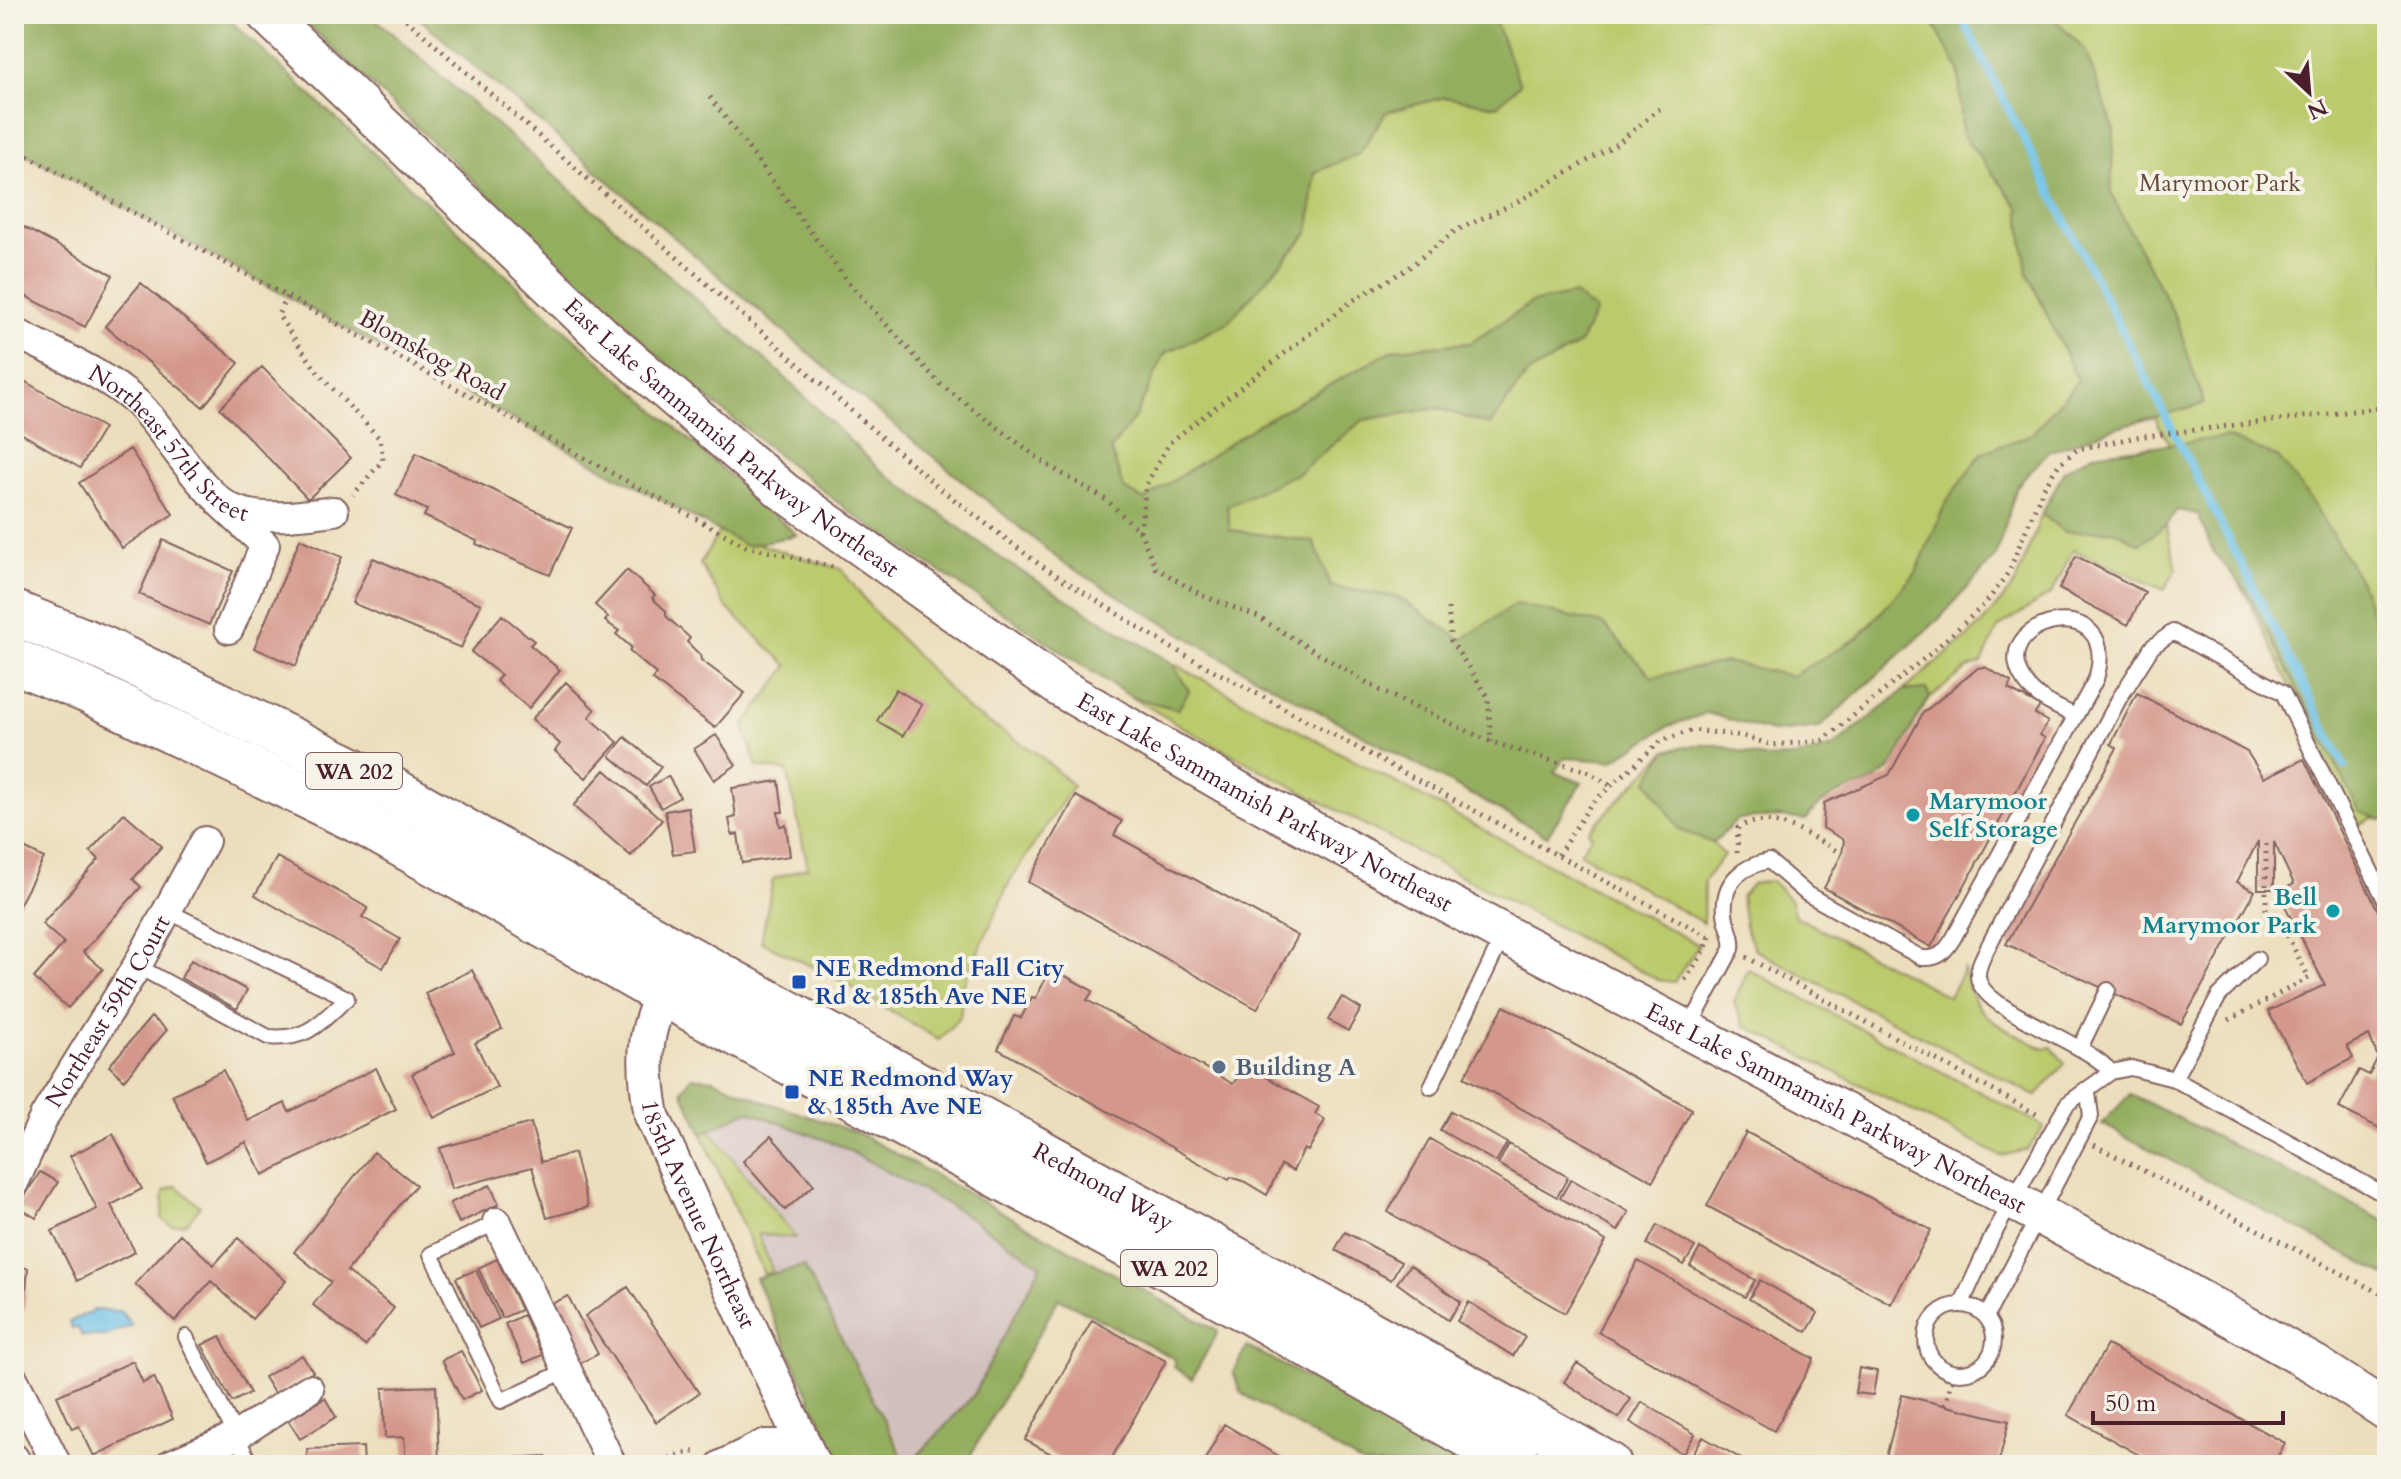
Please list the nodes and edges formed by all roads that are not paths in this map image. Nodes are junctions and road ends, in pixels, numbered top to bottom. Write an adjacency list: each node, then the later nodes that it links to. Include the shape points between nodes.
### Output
1 (266, 14): 12 (main road, East Lake Sammamish Parkway Northeast, via 605,338 783,491 1059,687)
2 (14, 332): 3 (street, Northeast 57th Street, via 134,400)
3 (216, 499): 4 (street, Northeast 57th Street, via 233,509 287,517); 6 (street, via 265,545)
4 (334, 511)
5 (14, 613): 13 (main road, WA 202, via 104,649 386,786)
6 (229, 629)
7 (14, 661): 17 (main road, WA 202, via 86,690 365,824)
8 (2075, 716): 8 (lane, via 2096,679 2100,654 2087,630 2061,619 2047,621 2025,638 2019,651 2022,678 2040,696); 18 (lane, via 1943,954 1922,958 1807,894 1769,861 1751,864 1735,875 1727,894 1732,949)
9 (205, 841): 11 (street, Northeast 59th Court)
10 (2387, 904): 19 (lane, via 2283,693 2173,632 2152,647 2119,699 1992,939 1978,976 1983,992 2004,1009)
11 (165, 910): 15 (street, Northeast 59th Court); 15 (lane, via 347,998 311,1031 289,1039 268,1037)
12 (1504, 934): 18 (main road, East Lake Sammamish Parkway Northeast); 22 (lane)
13 (681, 954): 17 (street, 185th Avenue Northeast); 45 (main road, Redmond Way / WA 202)
14 (2257, 959): 21 (lane, via 2219,996)
15 (137, 966): 24 (street, Northeast 59th Court, via 45,1115)
16 (2108, 990): 19 (lane)
17 (662, 993): 37 (street, 185th Avenue Northeast, via 649,1020 644,1070 652,1116); 44 (main road, Redmond Way / WA 202)
18 (1689, 1028): 26 (main road, East Lake Sammamish Parkway Northeast)
19 (2081, 1046): 20 (lane)
20 (2111, 1072): 21 (lane, via 2131,1068); 23 (lane, via 2095,1081)
21 (2174, 1079): 25 (lane)
22 (1431, 1087)
23 (2088, 1093): 26 (lane, via 2091,1116); 26 (lane, via 2067,1104)
24 (14, 1183)
25 (2387, 1196)
26 (2028, 1208): 28 (lane); 29 (lane); 34 (main road, East Lake Sammamish Parkway Northeast, via 2316,1365)
27 (497, 1222): 31 (street); 31 (lane, via 431,1254 501,1401)
28 (1961, 1305): 29 (lane, via 1977,1308); 29 (lane, via 1941,1311 1927,1329 1934,1361 1954,1372 1973,1370 1989,1356 1994,1335)
29 (1986, 1317)
30 (186, 1337): 35 (lane)
31 (567, 1370): 42 (street)
32 (309, 1389): 35 (street)
33 (18, 1396): 39 (street)
34 (2387, 1411)
35 (236, 1436): 40 (street); 41 (lane)
36 (14, 1458): 38 (street)
37 (801, 1458): 43 (street, via 764,1444)
38 (18, 1465)
39 (57, 1465)
40 (169, 1465)
41 (251, 1465)
42 (612, 1465)
43 (721, 1465)
44 (1520, 1465)
45 (1609, 1465)

